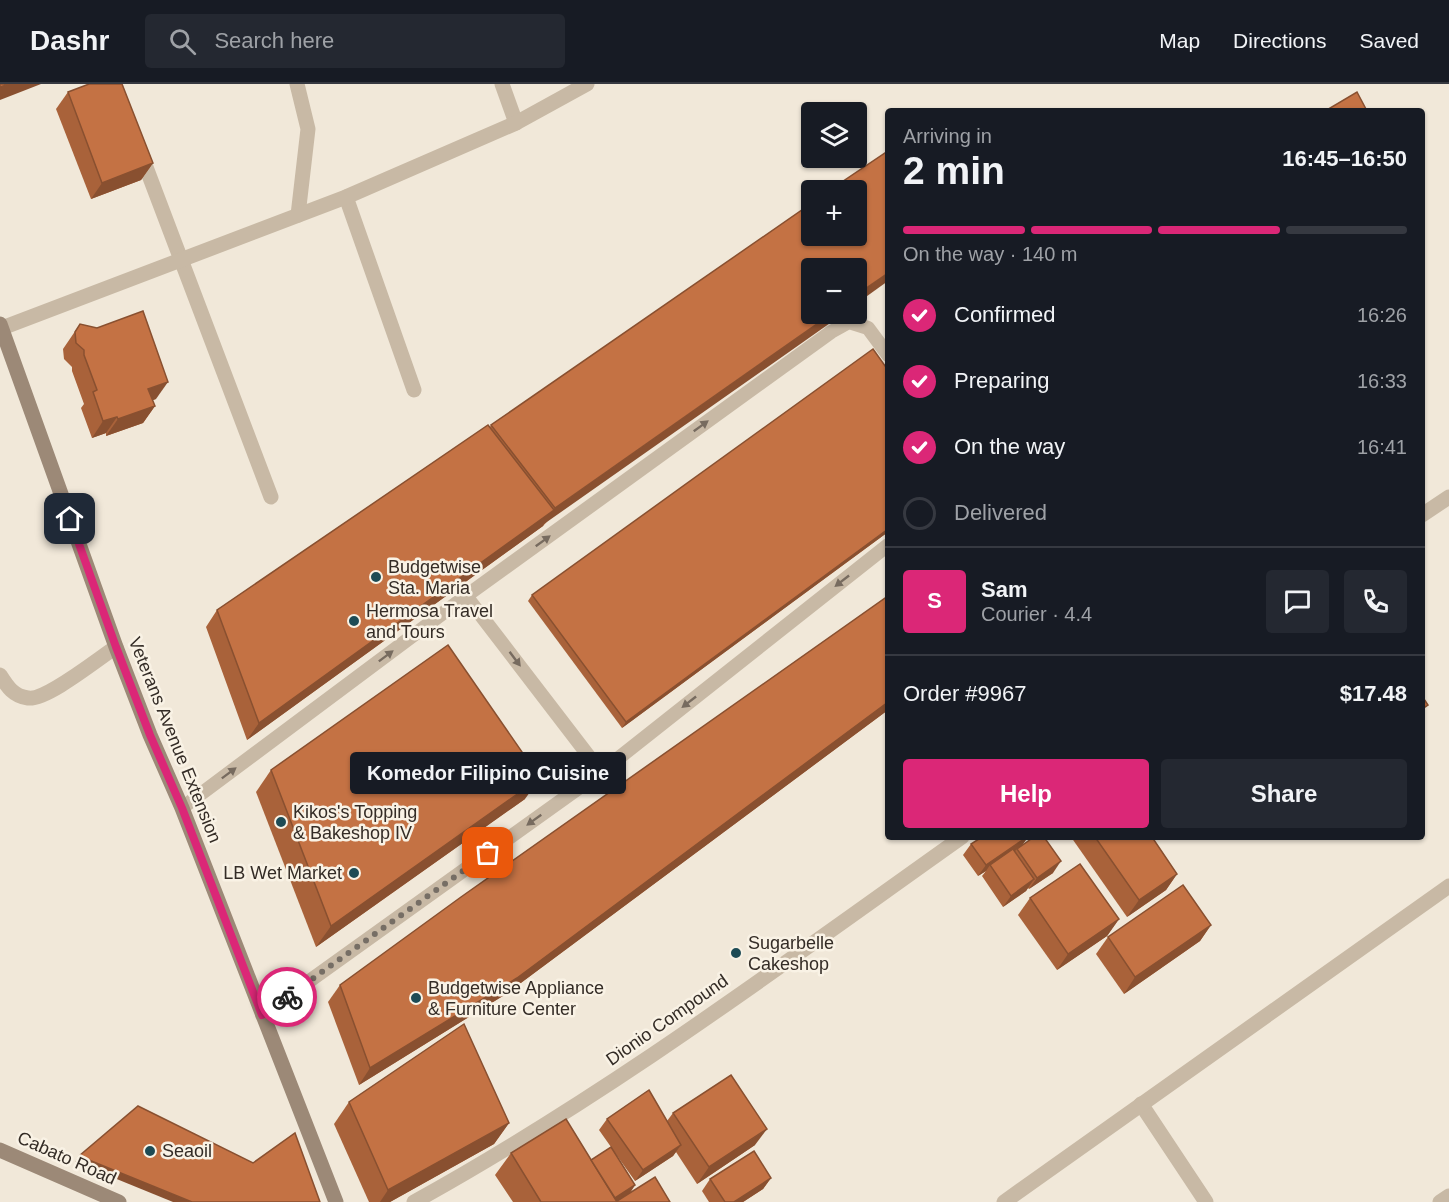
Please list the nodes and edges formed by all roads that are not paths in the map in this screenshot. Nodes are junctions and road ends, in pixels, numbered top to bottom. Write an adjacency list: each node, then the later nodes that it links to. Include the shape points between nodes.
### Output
1 (297, 84): 7 (street, via 308,129)
2 (502, 84): 4 (street)
3 (587, 84): 4 (street)
4 (516, 123): 6 (street)
5 (135, 138): 8 (street)
6 (346, 197): 7 (street); 11 (street)
7 (298, 215): 8 (street)
8 (182, 258): 9 (street); 12 (street)
9 (1, 326): 17 (main road, Veterans Avenue Extension)
10 (885, 351): 16 (lane, one-way to 10, via 831,332 849,322 868,328)
11 (414, 390)
12 (271, 497)
13 (1449, 497): 14 (street)
14 (1425, 513)
15 (885, 547): 19 (lane, one-way to 19)
16 (466, 596): 19 (lane, one-way to 19); 20 (lane, one-way to 16)
17 (116, 647): 18 (street, via 47,694 30,699 9,689); 20 (main road, Veterans Avenue Extension)
18 (0, 675)
19 (601, 772): 23 (lane, one-way to 23)
20 (182, 808): 23 (main road, Veterans Avenue Extension)
21 (958, 840): 29 (street, Dionio Compound, via 612,1082)
22 (1449, 886): 24 (street)
23 (262, 1015): 28 (main road, Veterans Avenue Extension)
24 (1141, 1104): 30 (street); 31 (street)
25 (0, 1150): 27 (main road, Cabato Road)
26 (1449, 1196): 32 (street)
27 (119, 1202)
28 (336, 1202)
29 (414, 1202)
30 (1004, 1202)
31 (1206, 1202)
32 (1440, 1202)

